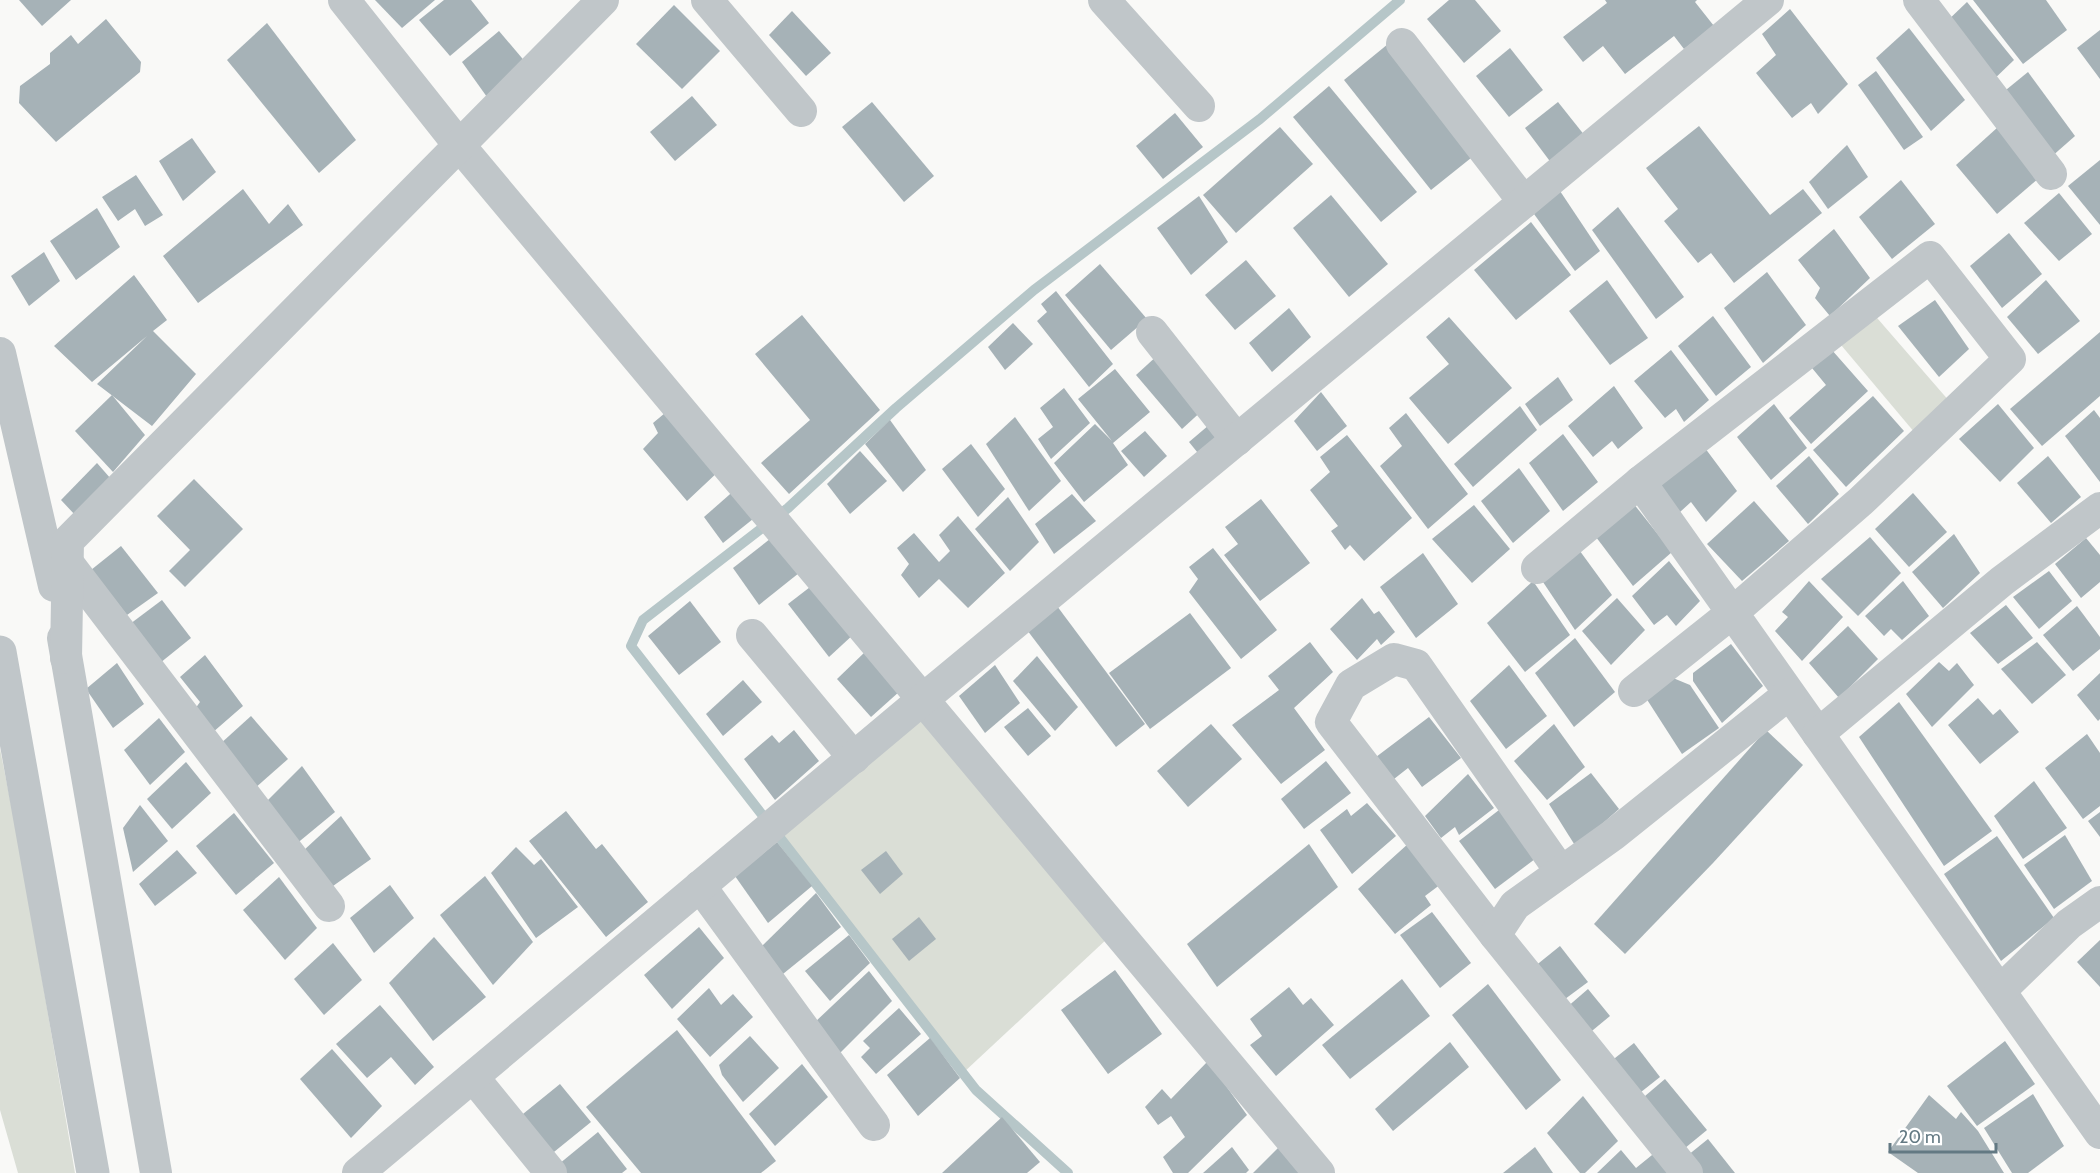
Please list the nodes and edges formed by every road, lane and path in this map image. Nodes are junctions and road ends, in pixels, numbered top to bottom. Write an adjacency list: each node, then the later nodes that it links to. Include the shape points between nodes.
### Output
1 (344, 0): 10 (street)
2 (603, 0): 10 (street)
3 (707, 0): 9 (street)
4 (1104, 0): 8 (street)
5 (1768, 0): 12 (street)
6 (1919, 0): 11 (street)
7 (1402, 44): 12 (street)
8 (1198, 106)
9 (801, 111)
10 (459, 145): 18 (street, via 68,541); 26 (street)
11 (2051, 174)
12 (1524, 202): 15 (street)
13 (1152, 332): 15 (street)
14 (0, 353): 23 (street, via 50,561)
15 (1237, 440): 26 (street)
16 (1640, 482): 19 (street); 20 (street); 20 (street, via 1930,257 2010,359 1861,501)
17 (2100, 508): 27 (street, via 2002,581)
18 (67, 562): 23 (street); 32 (street)
19 (1537, 568)
20 (1732, 613): 24 (street); 25 (street)
21 (752, 635): 28 (street)
22 (0, 652): 38 (street)
23 (66, 658): 39 (street)
24 (1634, 691)
25 (1789, 694): 27 (street); 29 (street)
26 (922, 700): 28 (street); 42 (street)
27 (1818, 734): 34 (street)
28 (854, 758): 30 (street)
29 (1562, 872): 33 (street, via 1515,904); 33 (street, via 1416,665 1394,659 1351,685 1331,722)
30 (700, 886): 35 (street); 36 (street)
31 (2100, 902): 34 (street, via 2069,924)
32 (329, 906)
33 (1495, 935): 43 (street)
34 (2000, 991): 37 (street)
35 (473, 1077): 40 (street); 41 (street)
36 (874, 1125)
37 (2100, 1133)
38 (93, 1173)
39 (156, 1173)
40 (358, 1173)
41 (551, 1173)
42 (1319, 1173)
43 (1687, 1173)

